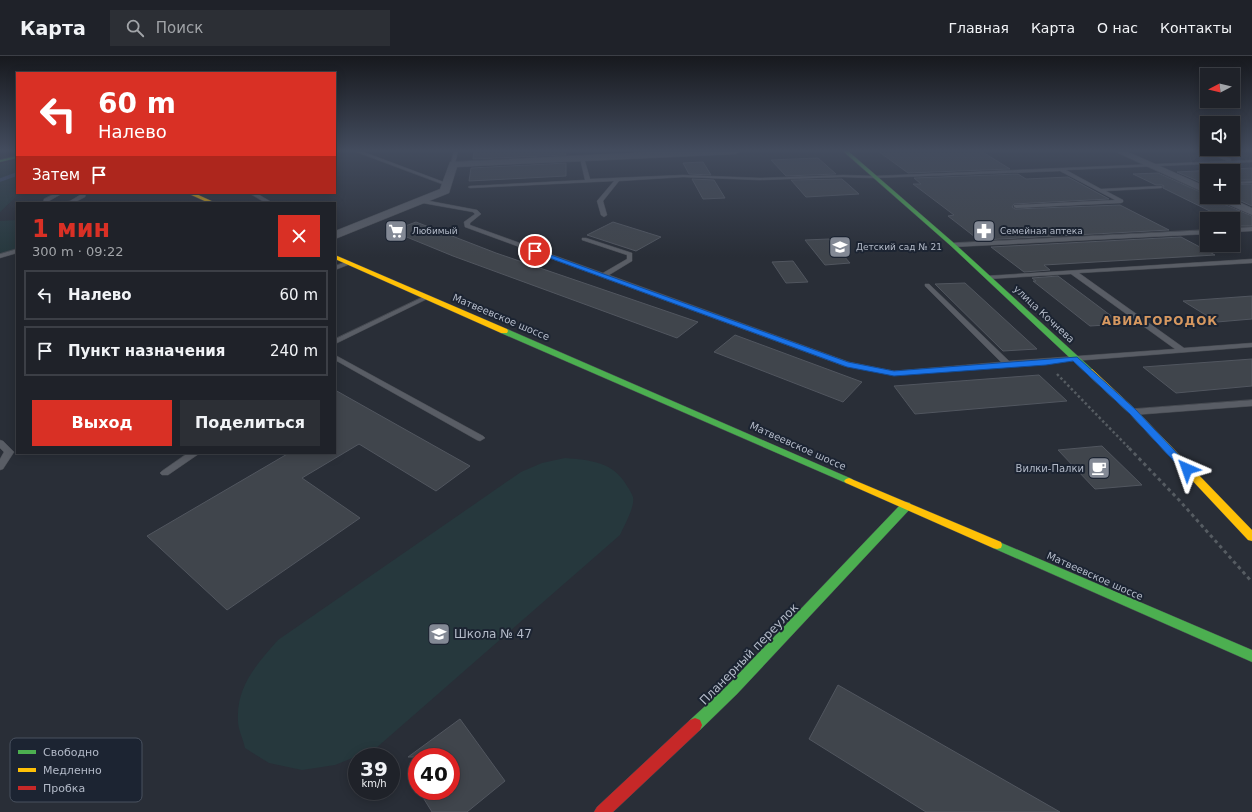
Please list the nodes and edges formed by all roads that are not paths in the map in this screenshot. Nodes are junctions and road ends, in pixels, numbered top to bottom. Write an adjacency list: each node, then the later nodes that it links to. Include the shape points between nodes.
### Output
1 (446, 186): 13 (street, via 445,191)
2 (487, 186): 6 (lane)
3 (613, 186): 21 (lane, via 600,201)
4 (885, 186): 27 (street, улица Кочнева)
5 (1094, 186): 8 (lane)
6 (470, 187)
7 (1161, 188): 8 (lane)
8 (1101, 190): 19 (lane, via 1121,201)
9 (58, 194): 14 (lane)
10 (83, 194): 15 (lane)
11 (192, 194): 16 (street)
12 (254, 194): 17 (lane)
13 (419, 201): 25 (street); 35 (lane, via 476,211 478,214 467,226)
14 (46, 202)
15 (71, 202)
16 (211, 202)
17 (268, 202)
18 (1234, 204): 20 (street)
19 (1016, 206)
20 (1252, 212)
21 (604, 214)
22 (1252, 229): 23 (lane)
23 (1240, 230)
24 (1200, 232): 27 (lane)
25 (336, 235)
26 (584, 240): 35 (lane, via 630,254 630,260)
27 (953, 245): 36 (street, улица Кочнева)
28 (16, 251): 29 (lane)
29 (0, 256)
30 (336, 257): 32 (street, Матвеевское шоссе)
31 (1252, 261): 34 (lane)
32 (348, 262): 33 (lane); 38 (street, Матвеевское шоссе)
33 (336, 268)
34 (1073, 272): 36 (lane); 41 (lane)
35 (603, 276): 44 (lane, via 847,364 894,373)
36 (988, 277): 43 (street, улица Кочнева)
37 (927, 285): 44 (lane)
38 (427, 297): 39 (lane); 52 (street, Матвеевское шоссе)
39 (336, 342)
40 (1252, 345): 41 (lane)
41 (1182, 350): 43 (lane)
42 (336, 358): 47 (lane)
43 (1075, 358): 44 (lane); 46 (street, улица Кочнева)
44 (1007, 364)
45 (1252, 403): 46 (lane)
46 (1133, 412): 53 (street, улица Кочнева)
47 (480, 438)
48 (0, 443): 50 (lane, via 9,452)
49 (193, 454): 51 (lane)
50 (0, 467)
51 (165, 472)
52 (906, 506): 54 (street, Матвеевское шоссе); 55 (street, Планерный переулок, via 732,690)
53 (1252, 537)
54 (1252, 656)
55 (602, 812)

